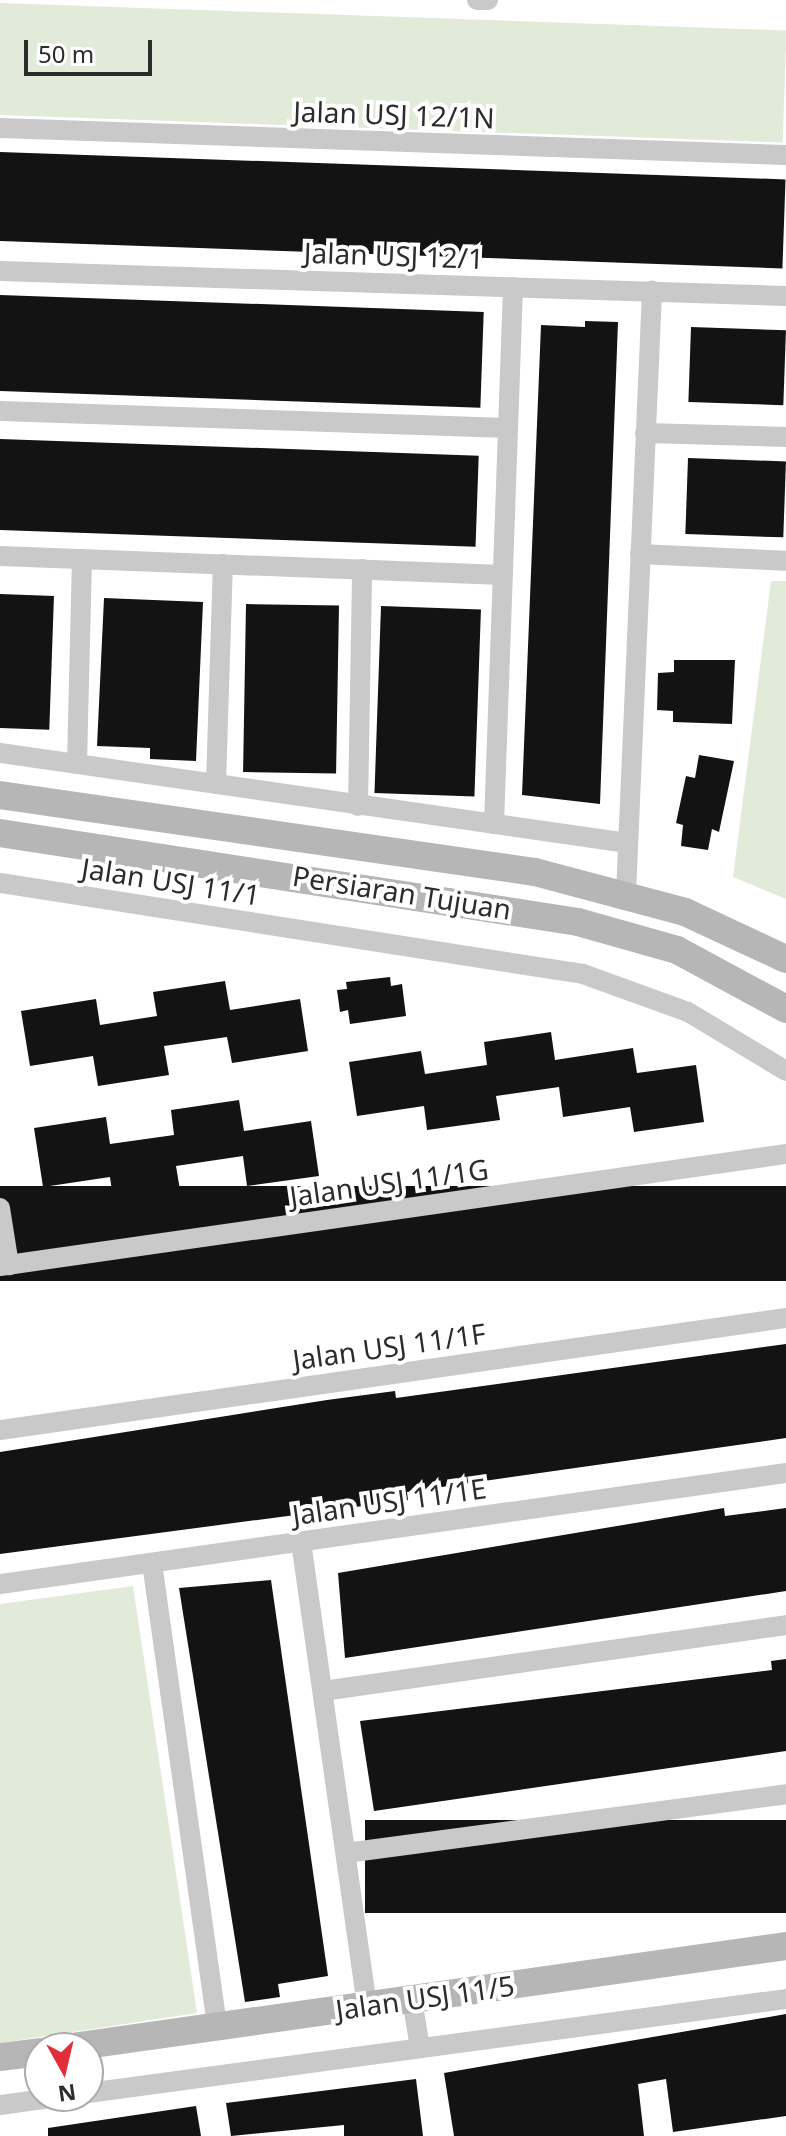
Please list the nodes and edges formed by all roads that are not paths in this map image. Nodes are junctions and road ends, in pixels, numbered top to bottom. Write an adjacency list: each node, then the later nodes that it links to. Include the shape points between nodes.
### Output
1 (477, 0): 2 (street)
2 (488, 0)
3 (0, 128): 4 (street, Jalan USJ 12/1N)
4 (786, 155)
5 (0, 271): 6 (street, Jalan USJ 12/1)
6 (513, 287): 7 (street, Jalan USJ 12/1); 10 (street)
7 (652, 291): 8 (street, Jalan USJ 12/1); 11 (street)
8 (786, 296)
9 (0, 411): 10 (street)
10 (508, 428): 19 (street)
11 (645, 433): 12 (street); 13 (street)
12 (786, 437)
13 (640, 554): 16 (street); 27 (street)
14 (0, 556): 15 (street)
15 (82, 559): 17 (street); 21 (street)
16 (786, 561)
17 (223, 564): 18 (street); 22 (street)
18 (362, 569): 19 (street); 24 (street)
19 (503, 575): 25 (street)
20 (0, 753): 21 (street)
21 (77, 763): 22 (street)
22 (216, 784): 24 (street)
23 (0, 795): 29 (main road, Persiaran Tujuan, via 535,872)
24 (358, 806): 25 (street)
25 (494, 824): 27 (street)
26 (0, 833): 31 (main road, Persiaran Tujuan, via 478,902 578,922 677,950)
27 (628, 843): 29 (street)
28 (0, 883): 32 (street, Jalan USJ 11/1, via 583,974 688,1012)
29 (626, 894): 30 (main road, Persiaran Tujuan, via 729,929)
30 (786, 959)
31 (786, 1009)
32 (786, 1071)
33 (786, 1154): 35 (street, Jalan USJ 11/1G)
34 (0, 1208): 35 (street)
35 (4, 1265)
36 (786, 1318): 37 (street, Jalan USJ 11/1F)
37 (0, 1430)
38 (786, 1473): 39 (street, Jalan USJ 11/1E)
39 (301, 1542): 40 (street, Jalan USJ 11/1E); 43 (street)
40 (152, 1563): 41 (street, Jalan USJ 11/1E); 50 (street)
41 (0, 1584)
42 (786, 1625): 43 (street)
43 (323, 1691): 45 (street)
44 (786, 1794): 45 (street)
45 (346, 1853): 49 (street)
46 (786, 1946): 47 (main road, Jalan USJ 11/5)
47 (412, 1999): 49 (main road, Jalan USJ 11/5); 52 (street)
48 (786, 1999): 52 (street)
49 (367, 2005): 50 (main road, Jalan USJ 11/5)
50 (217, 2027): 51 (main road, Jalan USJ 11/5)
51 (104, 2043)
52 (420, 2048): 55 (street)
53 (24, 2054): 54 (main road)
54 (0, 2057)
55 (104, 2091)
56 (24, 2102): 57 (street)
57 (0, 2105)

